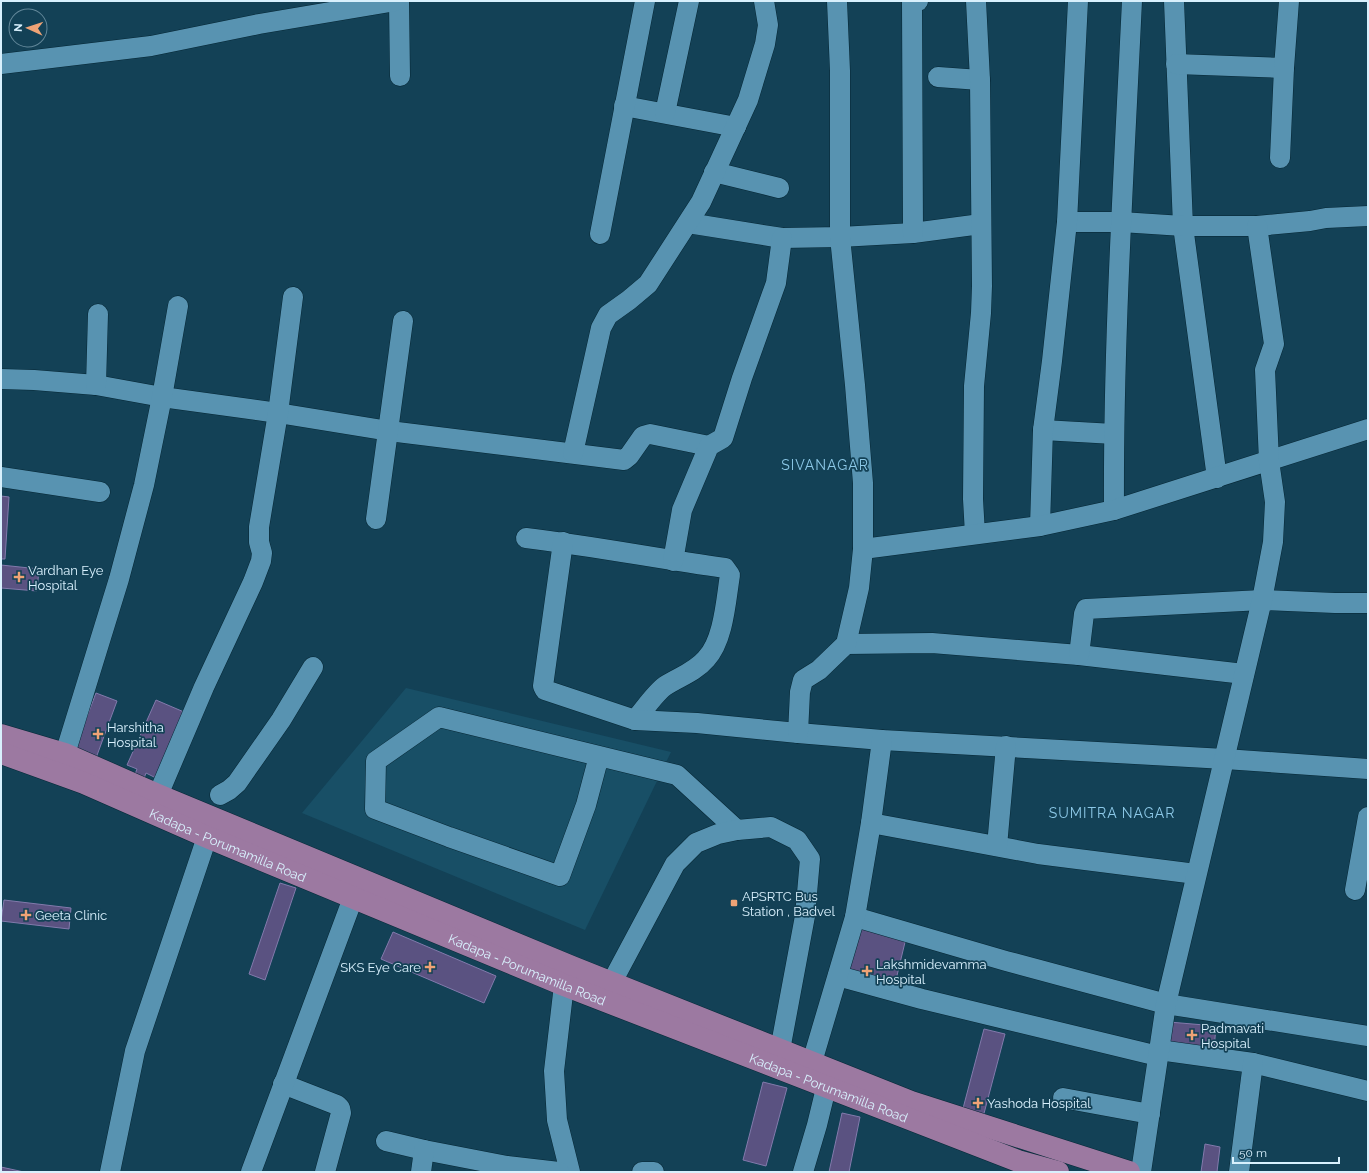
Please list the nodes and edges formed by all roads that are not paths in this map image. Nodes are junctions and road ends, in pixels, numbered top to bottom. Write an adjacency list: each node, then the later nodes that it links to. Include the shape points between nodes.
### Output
1 (395, 1): 12 (street, via 259,24 151,46); 15 (street)
2 (645, 1): 18 (street)
3 (689, 1): 19 (street)
4 (764, 1): 20 (street, via 768,25 765,44 748,100)
5 (837, 1): 33 (street, via 840,71)
6 (918, 1): 31 (street, via 912,3)
7 (976, 1): 17 (street)
8 (1078, 1): 26 (street)
9 (1132, 1): 27 (street)
10 (1174, 1): 13 (street)
11 (1289, 1): 14 (street)
12 (1, 64)
13 (1176, 64): 14 (street); 29 (street)
14 (1284, 68): 21 (street)
15 (400, 76)
16 (938, 77): 17 (street)
17 (980, 80): 28 (street)
18 (624, 106): 19 (street); 32 (street)
19 (665, 113): 20 (street)
20 (736, 127): 22 (street)
21 (1280, 158)
22 (714, 172): 23 (street); 25 (street, via 701,202)
23 (779, 188)
24 (1368, 216): 30 (street)
25 (688, 222): 34 (street); 48 (street, via 648,284 608,315 601,328)
26 (1067, 222): 27 (street); 44 (street)
27 (1121, 222): 29 (street); 46 (street)
28 (981, 224): 31 (street); 56 (street, via 981,313 974,386)
29 (1183, 226): 30 (street); 51 (street)
30 (1257, 226): 49 (street, via 1274,344 1265,370)
31 (913, 233): 33 (street)
32 (600, 234)
33 (840, 237): 34 (street); 59 (street, via 863,483)
34 (782, 238): 47 (street, via 776,283 723,438)
35 (293, 297): 42 (street)
36 (178, 306): 41 (street)
37 (98, 314): 40 (street)
38 (403, 321): 45 (street)
39 (1, 379): 40 (street)
40 (96, 385): 41 (street)
41 (162, 397): 42 (street); 73 (street, via 142,492 119,579)
42 (278, 413): 45 (street); 78 (street, via 259,528 261,561)
43 (1368, 429): 49 (street)
44 (1042, 430): 46 (street); 55 (street)
45 (389, 431): 48 (street); 54 (street)
46 (1114, 434): 53 (street)
47 (708, 446): 48 (street, via 650,434 643,436 624,460); 60 (street, via 682,510)
48 (572, 453)
49 (1269, 461): 51 (street); 61 (street, via 1275,502 1273,542)
50 (1, 477): 52 (street)
51 (1217, 478): 53 (street)
52 (100, 492)
53 (1114, 510): 55 (street)
54 (376, 519)
55 (1040, 526): 56 (street)
56 (975, 534): 59 (street)
57 (526, 538): 58 (street)
58 (563, 542): 60 (street); 67 (street, via 543,686 545,690)
59 (862, 549): 63 (street, via 859,588)
60 (673, 561): 67 (street, via 726,568 730,575 722,628 707,659 695,669 664,686)
61 (1262, 600): 62 (street); 64 (street, via 1086,609); 66 (street)
62 (1368, 603)
63 (846, 644): 64 (street, via 932,643); 68 (street, via 819,670 803,680)
64 (1079, 655): 66 (street)
65 (313, 667): 79 (street, via 281,720 241,776 229,790)
66 (1244, 674): 75 (street)
67 (635, 720): 68 (street)
68 (798, 733): 70 (street)
69 (1, 735): 73 (main road)
70 (882, 740): 71 (street); 81 (street)
71 (1006, 746): 75 (street); 85 (street)
72 (1, 753): 84 (main road, Kadapa - Porumamilla Road, via 84,783)
73 (65, 754): 78 (main road)
74 (599, 756): 74 (street, via 439,717 376,761 375,809 560,876 586,805); 83 (street, via 677,775)
75 (1225, 759): 77 (street); 86 (street)
76 (233, 763): 79 (street)
77 (1368, 769)
78 (158, 795): 80 (main road)
79 (220, 795): 80 (street)
80 (208, 816): 91 (main road)
81 (871, 823): 85 (street); 89 (street)
82 (1367, 829): 87 (street)
83 (737, 830): 91 (street, via 696,843 675,864); 95 (street, via 771,827 797,840 810,859 805,916)
84 (207, 837): 88 (main road, Kadapa - Porumamilla Road); 108 (street, via 135,1050)
85 (997, 846): 86 (street, via 1038,854)
86 (1196, 874): 93 (street)
87 (1355, 890)
88 (353, 898): 92 (main road, Kadapa - Porumamilla Road); 99 (street)
89 (855, 917): 90 (street); 93 (street)
90 (838, 976): 96 (street, via 922,999); 97 (street)
91 (612, 982): 95 (main road)
92 (564, 985): 100 (main road, Kadapa - Porumamilla Road); 113 (street, via 554,1071 557,1120)
93 (1166, 1004): 94 (street); 96 (street)
94 (1368, 1036)
95 (780, 1050): 97 (main road)
96 (1159, 1053): 98 (street); 103 (street)
97 (812, 1062): 118 (main road, via 911,1102)
98 (1253, 1063): 101 (street); 120 (street)
99 (283, 1084): 109 (street); 110 (street, via 340,1108 341,1113)
100 (826, 1088): 106 (main road, Kadapa - Porumamilla Road); 116 (street)
101 (1368, 1090)
102 (1063, 1098): 103 (street)
103 (1150, 1114): 119 (street)
104 (386, 1141): 105 (street)
105 (424, 1150): 107 (street); 111 (street)
106 (1017, 1167): 117 (main road, Kadapa - Porumamilla Road)
107 (507, 1169): 112 (street)
108 (110, 1172)
109 (251, 1172)
110 (325, 1172)
111 (421, 1172)
112 (559, 1172)
113 (570, 1172)
114 (642, 1172): 115 (street)
115 (654, 1172)
116 (804, 1172)
117 (1058, 1172)
118 (1129, 1172)
119 (1141, 1172)
120 (1238, 1172)

